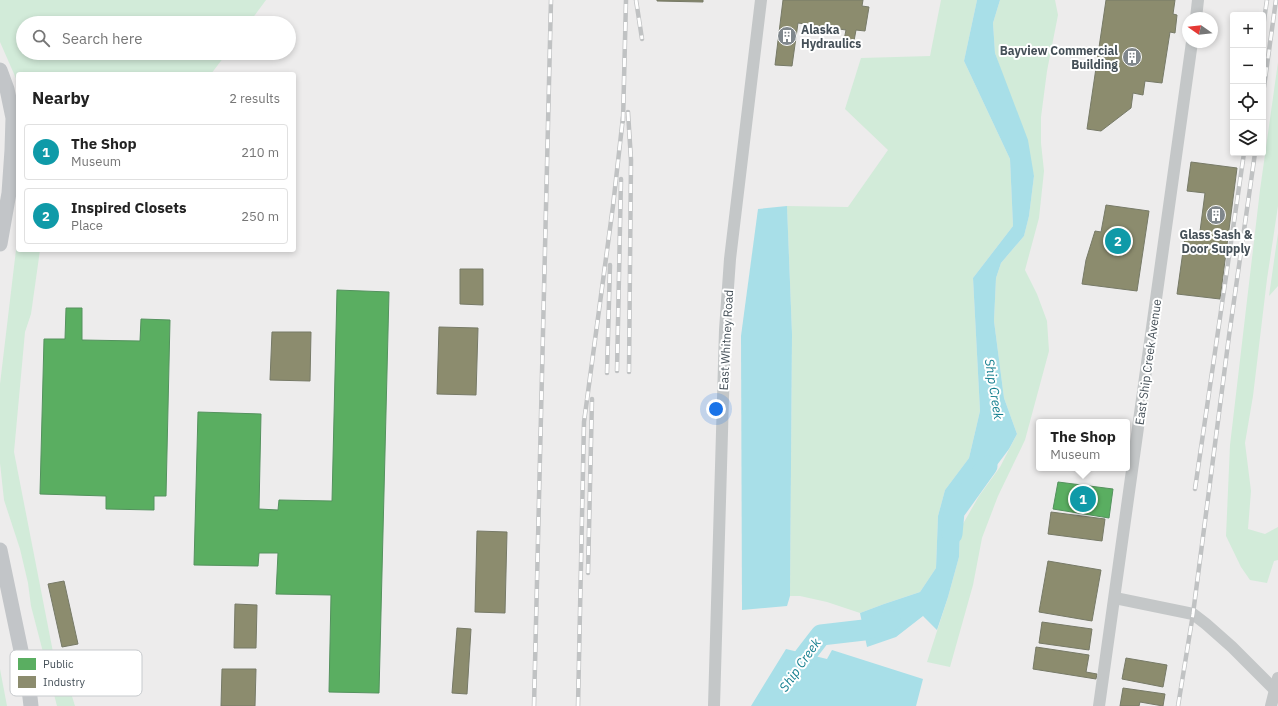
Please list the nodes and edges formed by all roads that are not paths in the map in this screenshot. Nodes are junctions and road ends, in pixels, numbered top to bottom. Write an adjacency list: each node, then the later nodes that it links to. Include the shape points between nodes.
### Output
1 (762, 0): 16 (street, East Whitney Road, via 730,259 725,330)
2 (1198, 0): 3 (street)
3 (1197, 12)
4 (1191, 48): 8 (street, East Ship Creek Avenue)
5 (0, 70): 6 (main road, via 13,118 9,193)
6 (0, 244)
7 (0, 550): 9 (main road)
8 (1115, 598): 11 (street, via 1193,614 1232,647); 17 (street, East Ship Creek Avenue)
9 (21, 650)
10 (1278, 678): 11 (street)
11 (1276, 692): 18 (street)
12 (30, 696): 14 (main road)
13 (31, 696): 15 (main road)
14 (31, 706)
15 (34, 706)
16 (714, 706)
17 (1099, 706)
18 (1271, 706)

